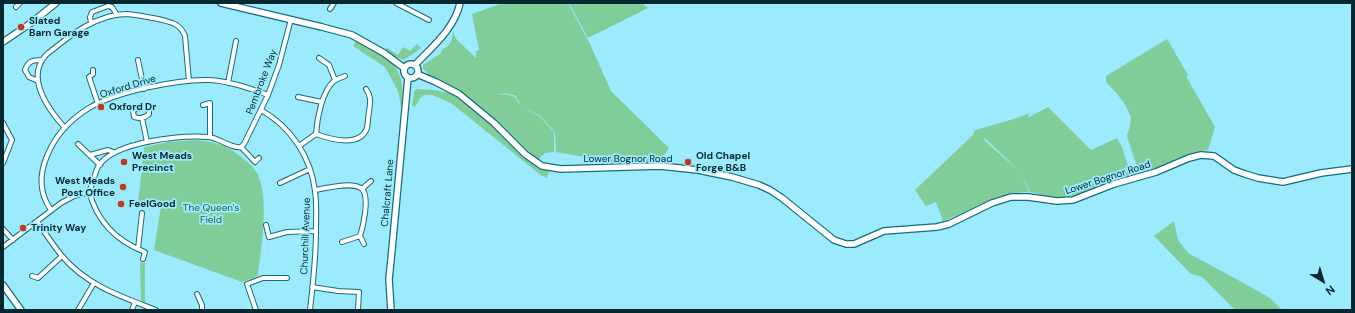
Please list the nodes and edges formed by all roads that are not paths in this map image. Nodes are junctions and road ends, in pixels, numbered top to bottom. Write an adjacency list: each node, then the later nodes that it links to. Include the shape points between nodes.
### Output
1 (20, 3): 7 (street)
2 (56, 3): 14 (main road)
3 (221, 3): 10 (main road)
4 (334, 3): 8 (street)
5 (396, 3): 11 (street)
6 (460, 3): 18 (main road, via 456,16 439,41)
7 (16, 7)
8 (330, 9)
9 (117, 15): 12 (street); 12 (street, via 112,7 108,6 92,12); 26 (street, via 141,16 178,25 185,36)
10 (291, 19): 19 (main road, via 352,35); 30 (street, Pembroke Way)
11 (429, 20)
12 (91, 22): 16 (street)
13 (236, 41): 27 (street)
14 (3, 42)
15 (319, 58): 25 (street, via 329,66)
16 (41, 60): 24 (street); 24 (street, via 32,60 25,70)
17 (138, 60): 29 (street)
18 (415, 65): 19 (main road, via 408,64); 21 (main road, via 418,69)
19 (404, 68): 23 (main road)
20 (93, 70): 35 (street, via 93,74 87,78)
21 (417, 74): 23 (main road); 53 (main road, Lower Bognor Road, via 459,94 525,154 542,166 561,169 660,166 732,177 770,190 834,240 846,244 854,244 884,231 949,224 992,203 1011,197 1057,202 1074,200 1201,155 1214,156 1234,170 1258,178 1283,182)
22 (345, 76): 25 (street)
23 (408, 78): 88 (main road, Chalcraft Lane, via 390,267)
24 (36, 80): 40 (street, via 53,113)
25 (335, 80): 33 (street)
26 (189, 81): 27 (street, Oxford Drive, via 209,80); 29 (street, Oxford Drive)
27 (228, 83): 30 (street, Oxford Drive)
28 (366, 88): 41 (street, via 371,95 367,128 358,138 331,139)
29 (144, 89): 35 (street, Oxford Drive)
30 (268, 95): 37 (street, Pembroke Way)
31 (298, 97): 33 (street)
32 (215, 101): 34 (street)
33 (322, 102): 41 (street)
34 (210, 103): 36 (street); 42 (street)
35 (98, 104): 40 (street, Oxford Drive, via 89,108)
36 (203, 105)
37 (261, 110): 45 (street, Churchill Avenue, via 284,126); 46 (street, Pembroke Way)
38 (142, 118): 43 (street)
39 (3, 123): 50 (street, via 12,140)
40 (65, 128): 59 (street, Oxford Drive, via 50,148 41,176 42,194)
41 (316, 134): 45 (street)
42 (210, 137): 43 (street, via 182,137); 46 (street)
43 (147, 142): 47 (street)
44 (78, 144): 48 (street)
45 (299, 146): 52 (street, Churchill Avenue)
46 (241, 147): 49 (street, via 253,163)
47 (113, 152): 48 (street, via 108,150); 51 (street)
48 (90, 155): 51 (street)
49 (259, 158)
50 (3, 163)
51 (100, 165): 58 (street)
52 (310, 169): 55 (street); 57 (street, Churchill Avenue)
53 (1352, 169)
54 (371, 181): 56 (street)
55 (280, 183)
56 (362, 189): 57 (street, via 345,186); 65 (street, via 365,203)
57 (315, 190): 64 (street, Churchill Avenue)
58 (89, 191): 59 (street, via 74,196); 70 (street, via 95,209 105,224 119,238)
59 (51, 210): 61 (street)
60 (142, 212): 70 (street)
61 (37, 221): 66 (street); 71 (street)
62 (266, 225): 64 (street, via 269,237 287,232)
63 (3, 229): 66 (street)
64 (316, 231): 76 (street, Churchill Avenue)
65 (360, 236): 67 (street); 68 (street)
66 (13, 240): 69 (street)
67 (342, 242)
68 (364, 244)
69 (3, 247)
70 (138, 249): 72 (street, via 146,252)
71 (62, 256): 73 (street, via 40,280); 75 (street)
72 (144, 259)
73 (32, 276)
74 (287, 278): 85 (street, via 263,278 247,284)
75 (94, 283): 79 (street); 81 (street)
76 (312, 287): 86 (street, Churchill Avenue); 87 (street, via 359,292)
77 (4, 288): 80 (main road)
78 (197, 294): 84 (street)
79 (135, 302): 82 (street); 83 (street)
80 (21, 310)
81 (78, 310)
82 (132, 310)
83 (156, 310)
84 (202, 310)
85 (256, 310)
86 (310, 310)
87 (358, 310)
88 (391, 310)

